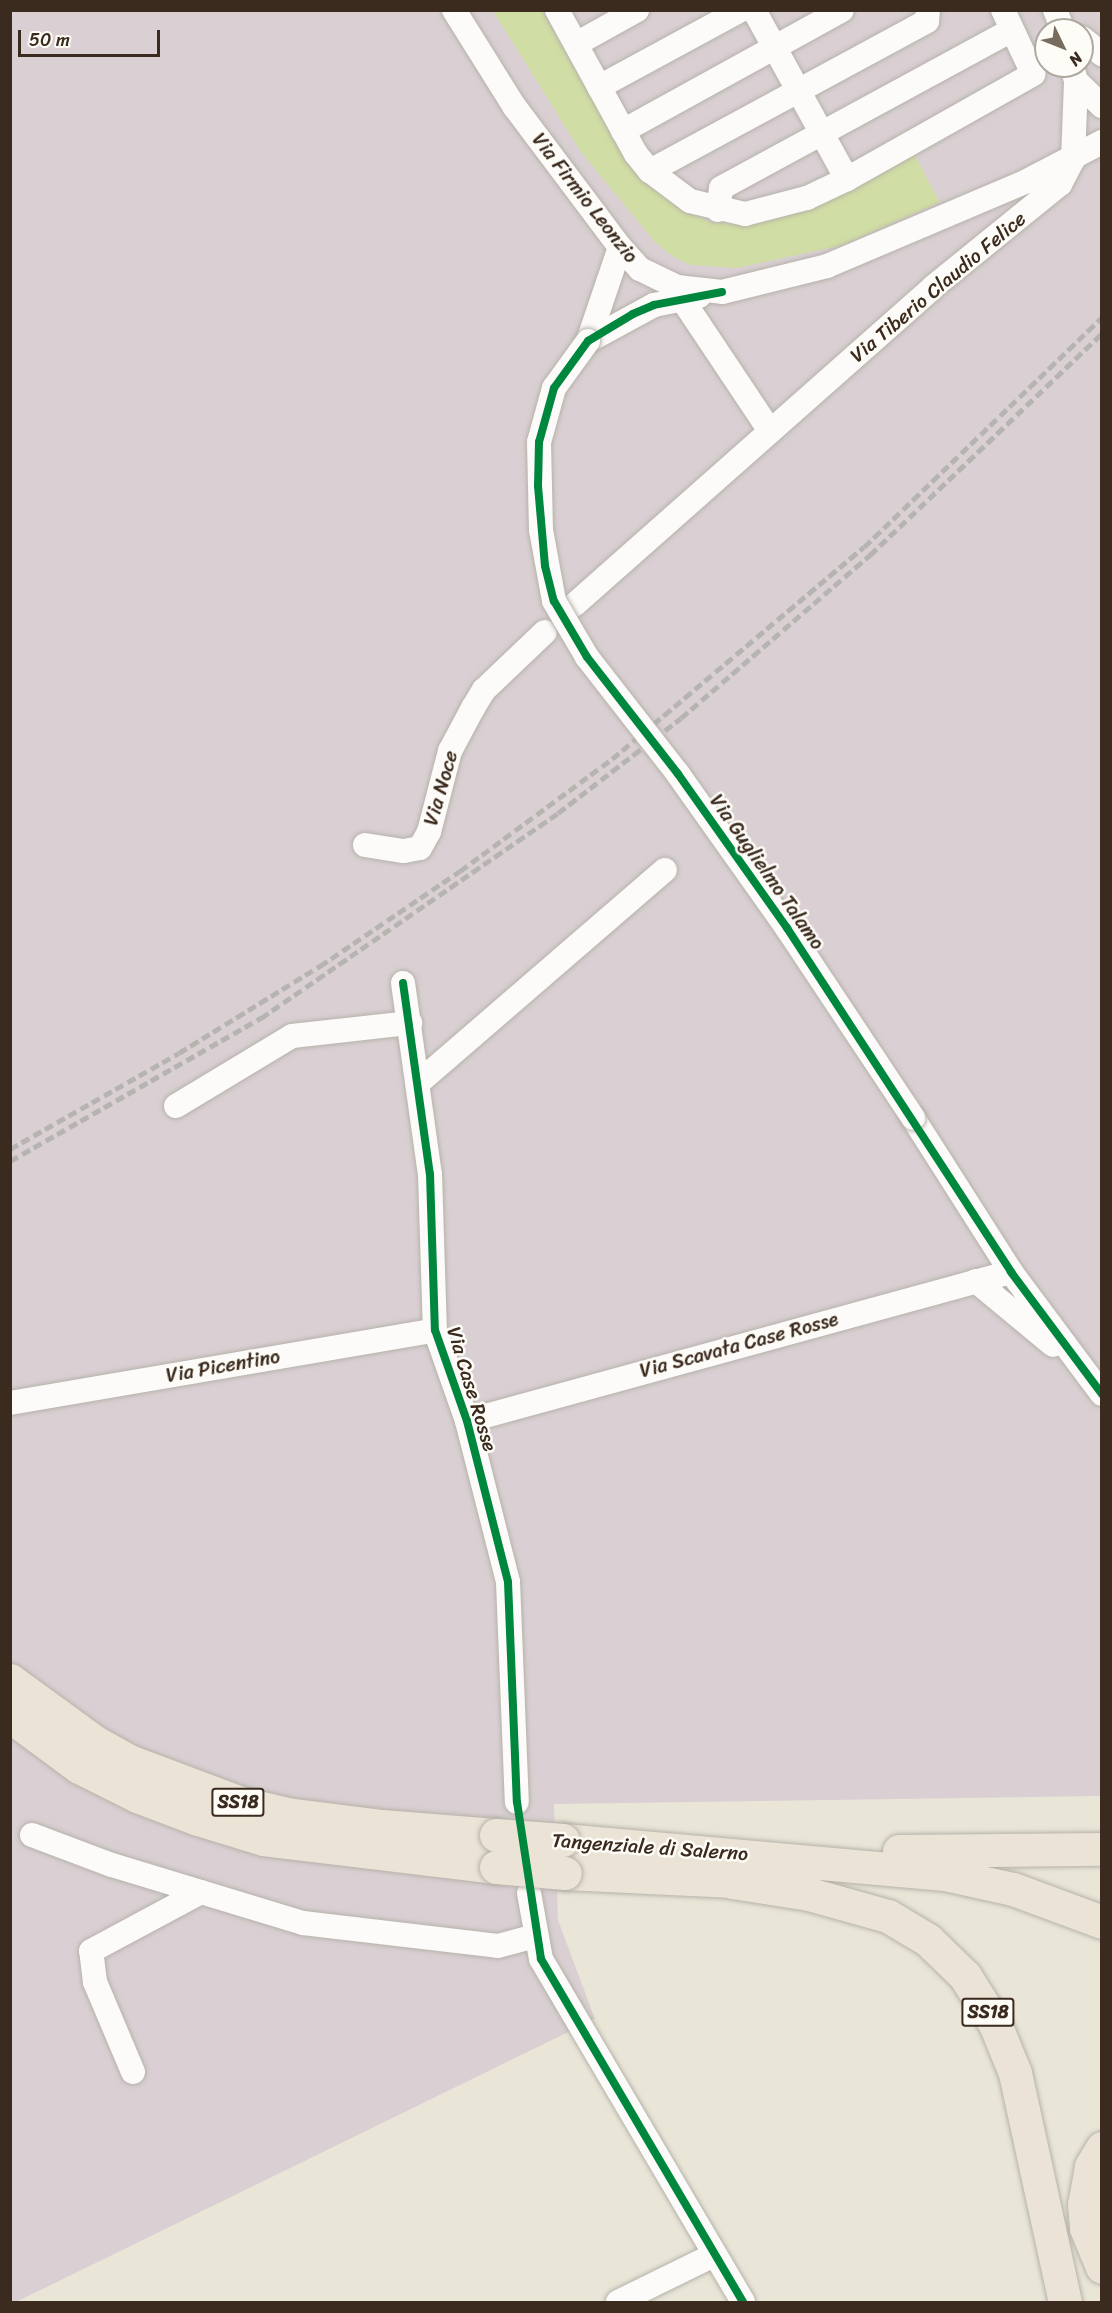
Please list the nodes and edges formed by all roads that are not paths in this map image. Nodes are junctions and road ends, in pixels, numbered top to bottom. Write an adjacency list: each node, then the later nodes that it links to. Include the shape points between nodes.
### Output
1 (454, 10): 23 (street, Via Firmio Leonzio, via 514,106)
2 (557, 10): 9 (street)
3 (638, 10): 9 (street)
4 (741, 10): 13 (street)
5 (754, 10): 10 (street)
6 (842, 10): 10 (street)
7 (928, 10): 14 (street, via 927,21)
8 (1007, 20): 17 (street); 21 (street, via 1033,74)
9 (576, 44): 13 (street)
10 (774, 47): 14 (street); 16 (street)
11 (1074, 78): 19 (street)
12 (1078, 78): 15 (street)
13 (599, 87): 16 (street)
14 (798, 91): 17 (street); 20 (street)
15 (1101, 106)
16 (622, 131): 20 (street)
17 (822, 134): 21 (street); 22 (street, via 721,188)
18 (1101, 142): 19 (street, Via Tiberio Claudio Felice)
19 (1073, 160): 25 (street, Via Firmio Leonzio, via 827,266); 30 (street, Via Tiberio Claudio Felice, via 1060,184 933,287)
20 (650, 171): 22 (street, via 690,201)
21 (847, 179): 22 (street, via 777,207 745,214)
22 (718, 210)
23 (620, 247): 24 (street, Via Firmio Leonzio); 27 (street)
24 (640, 269): 25 (street, Via Firmio Leonzio, via 677,287); 27 (street); 28 (street, via 640,302)
25 (722, 292): 26 (street)
26 (682, 299): 28 (street); 30 (street)
27 (603, 303): 29 (street)
28 (633, 314): 29 (street)
29 (588, 341): 39 (street, Via Guglielmo Talamo, bridge, via 554,388 539,442 541,530 554,601 587,657 678,774 780,919)
30 (770, 431): 31 (street)
31 (574, 606)
32 (545, 632): 33 (street, Via Noce, via 484,690 473,708 450,751 429,832 420,848 404,851)
33 (365, 845)
34 (665, 870): 37 (street)
35 (403, 983): 36 (street, Via Case Rosse)
36 (410, 1023): 37 (street, Via Case Rosse); 38 (street, via 292,1036)
37 (417, 1083): 41 (street, Via Case Rosse, via 430,1174)
38 (176, 1106)
39 (1011, 1272): 40 (street, Via Scavata Case Rosse); 42 (street, Via Guglielmo Talamo)
40 (976, 1281): 42 (street); 45 (street, Via Scavata Case Rosse)
41 (435, 1330): 44 (street, Via Picentino); 45 (street, Via Case Rosse)
42 (1082, 1368): 43 (street, Via Guglielmo Talamo)
43 (1101, 1394)
44 (10, 1403)
45 (467, 1421): 48 (street, Via Case Rosse, via 508,1582)
46 (10, 1680): 51 (highway, Tangenziale di Salerno / SS18, via 69,1724 129,1761 242,1803 287,1814 382,1826)
47 (10, 1716): 51 (highway, Tangenziale di Salerno / SS18, via 80,1767 137,1796 263,1839)
48 (517, 1802)
49 (32, 1835): 53 (street)
50 (1101, 1849): 52 (highway, SS18)
51 (496, 1851): 52 (highway, Tangenziale di Salerno / SS18, bridge, via 563,1840); 52 (highway, Tangenziale di Salerno / SS18, bridge, via 565,1873)
52 (738, 1868): 55 (highway, Tangenziale di Salerno / SS18, via 945,1874 1012,1889); 57 (highway, Tangenziale di Salerno / SS18, via 813,1881 951,1893 1026,1912); 64 (highway, SS18, via 809,1894 888,1916 928,1940 965,1976 995,2024 1015,2073)
53 (201, 1892): 56 (street, via 303,1923 498,1946); 58 (street, via 92,1951 95,1982)
54 (529, 1893): 56 (street)
55 (1101, 1922)
56 (535, 1936): 60 (street, via 541,1959)
57 (1101, 1941)
58 (133, 2072)
59 (1101, 2148): 61 (highway, via 1091,2166 1084,2204 1086,2228)
60 (712, 2256): 62 (street); 63 (street)
61 (1101, 2267)
62 (618, 2302)
63 (743, 2302)
64 (1065, 2302)

